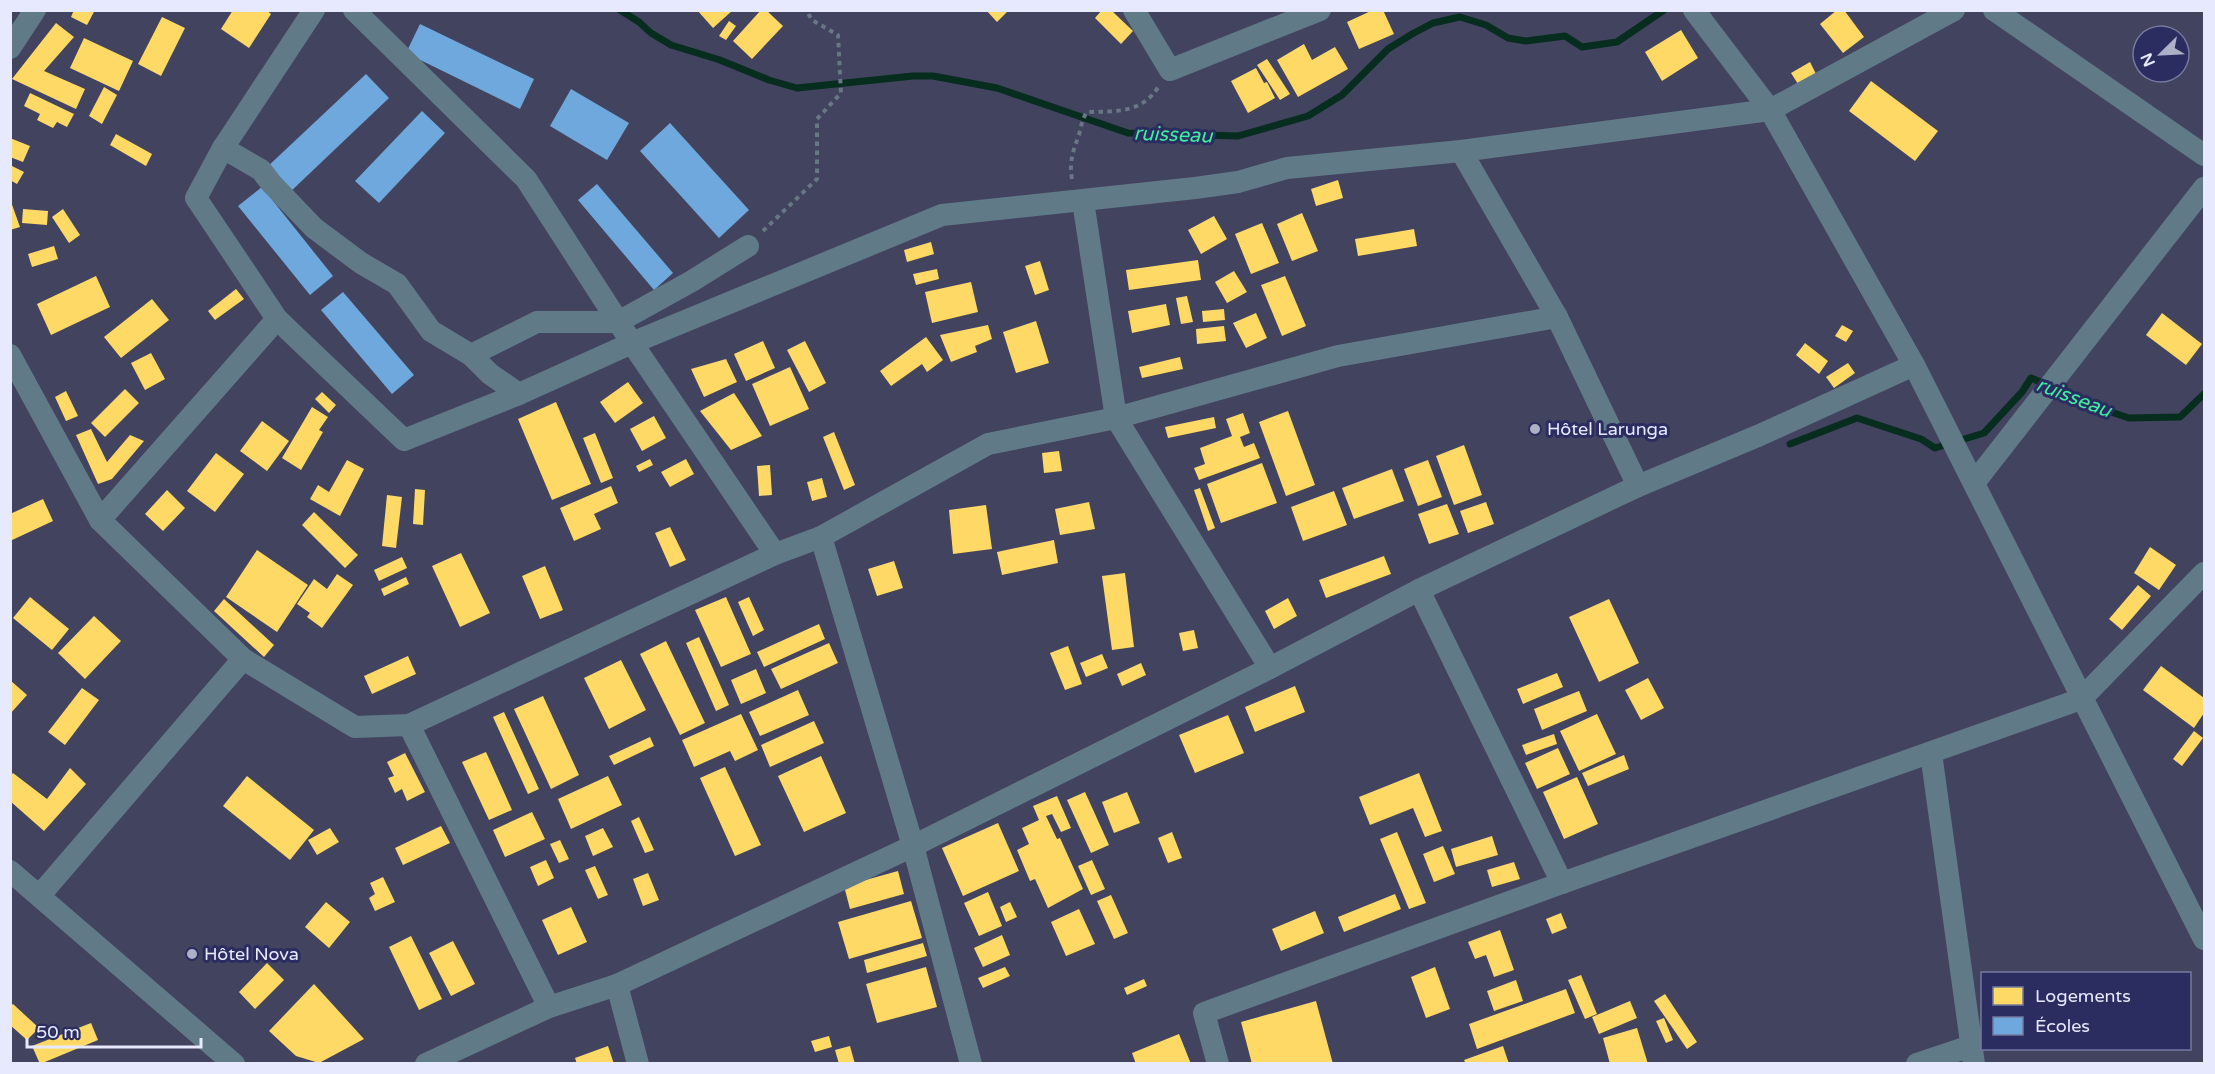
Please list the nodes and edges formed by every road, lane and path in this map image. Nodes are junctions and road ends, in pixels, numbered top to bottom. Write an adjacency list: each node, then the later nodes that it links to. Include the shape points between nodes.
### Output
1 (35, 10): 10 (street)
2 (314, 10): 13 (street)
3 (354, 10): 21 (street, via 526,179)
4 (806, 10): 18 (path, via 812,20 838,35 841,93 817,119 817,178)
5 (1134, 10): 11 (street)
6 (1320, 10): 11 (street)
7 (1954, 10): 12 (street)
8 (1994, 10): 15 (street)
9 (1700, 17): 12 (street)
10 (10, 48)
11 (1170, 70): 17 (path, via 1154,94 1129,111 1088,112 1083,117 1070,168 1072,183)
12 (1770, 110): 14 (street); 25 (street)
13 (223, 148): 20 (street, via 196,198); 24 (street, via 261,170 314,228 397,284 431,331)
14 (1461, 151): 17 (street, via 1287,168 1238,182); 19 (street)
15 (2205, 155)
16 (2205, 188): 28 (street)
17 (1083, 201): 22 (street, via 942,215); 27 (street)
18 (748, 246): 21 (street)
19 (1557, 317): 27 (street, via 1338,356); 29 (street)
20 (277, 319): 26 (street, via 404,440); 30 (street)
21 (618, 322): 22 (street); 24 (street, via 537,322)
22 (632, 343): 26 (street); 32 (street)
23 (10, 355): 30 (street)
24 (471, 356): 26 (street)
25 (1914, 365): 28 (street); 29 (street)
26 (519, 394)
27 (1116, 418): 31 (street, via 988,444); 36 (street)
28 (1974, 483): 37 (street)
29 (1638, 486): 34 (street)
30 (100, 520): 35 (street)
31 (821, 537): 32 (street); 40 (street)
32 (775, 554): 38 (street)
33 (2205, 573): 37 (street)
34 (1419, 590): 36 (street); 42 (street)
35 (243, 659): 38 (street, via 355,727); 43 (street)
36 (1270, 668): 40 (street)
37 (2082, 699): 39 (street); 44 (street)
38 (409, 725): 46 (street)
39 (1931, 753): 42 (street); 47 (street)
40 (913, 846): 45 (street); 51 (street)
41 (11, 871): 43 (street)
42 (1562, 883): 52 (street, via 1204,1013)
43 (40, 895): 48 (street)
44 (2205, 939)
45 (617, 985): 46 (street); 50 (street)
46 (549, 1007): 49 (street)
47 (1973, 1055): 53 (street)
48 (234, 1064)
49 (426, 1064)
50 (638, 1064)
51 (971, 1064)
52 (1218, 1064)
53 (1917, 1064)

